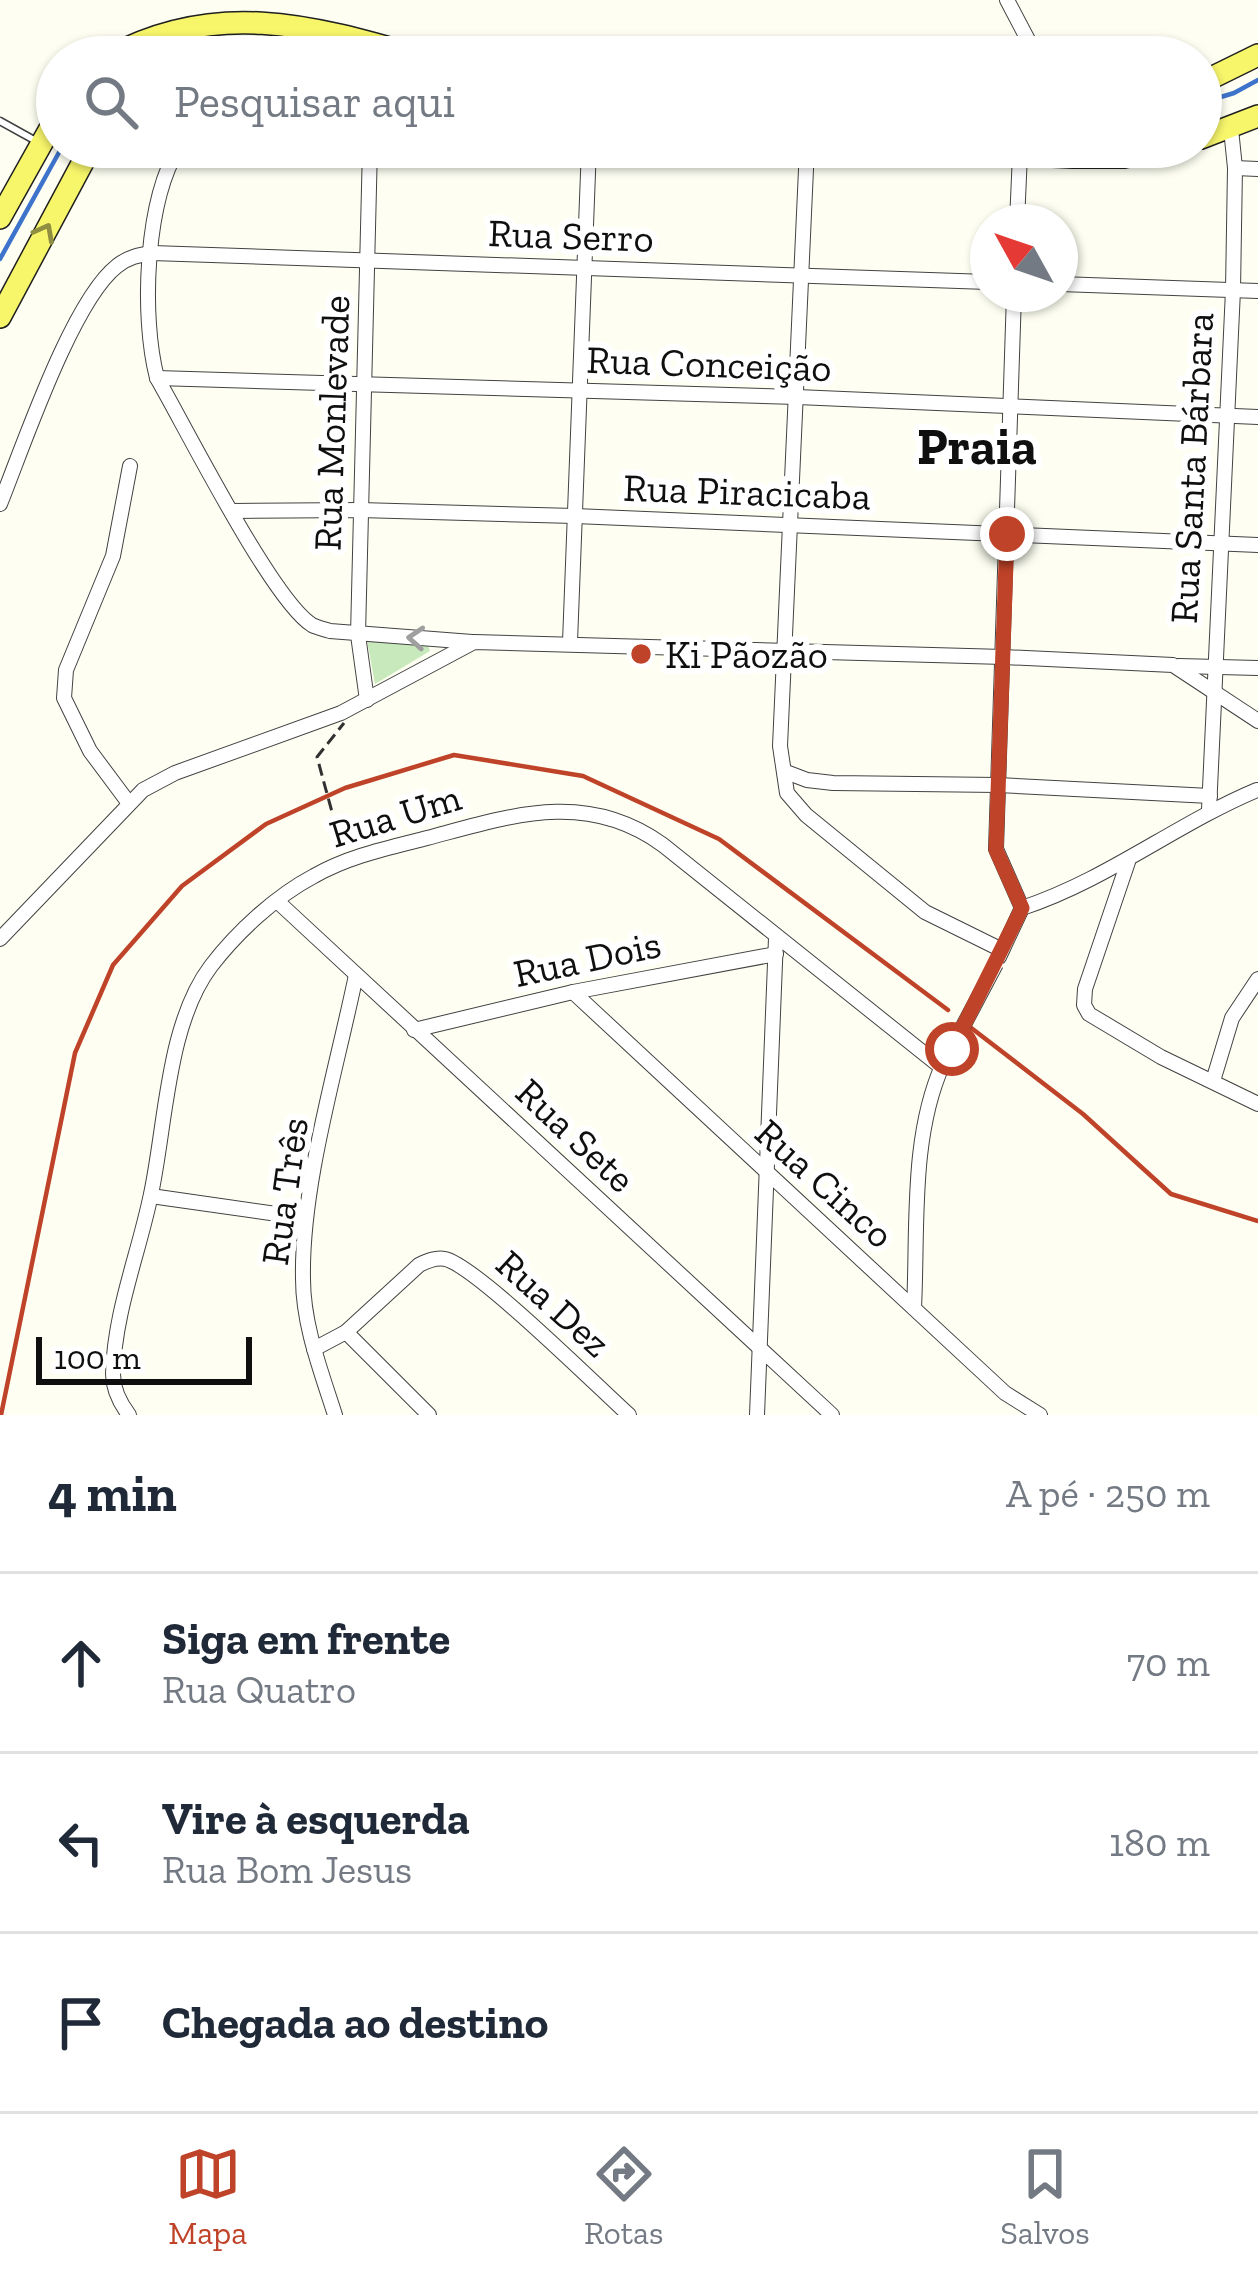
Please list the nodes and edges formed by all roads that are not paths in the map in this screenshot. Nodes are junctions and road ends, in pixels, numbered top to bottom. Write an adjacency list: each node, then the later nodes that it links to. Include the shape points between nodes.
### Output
1 (1007, 0): 4 (street)
2 (144, 36): 3 (main road, via 208,13 253,13)
3 (350, 36)
4 (1026, 36)
5 (1258, 56): 6 (main road)
6 (1222, 73)
7 (1258, 116): 9 (main road)
8 (0, 121): 11 (lane)
9 (1232, 129): 10 (main road); 19 (street, Rua Santa Bárbara)
10 (1222, 132)
11 (36, 141)
12 (36, 148): 22 (main road)
13 (80, 168): 32 (main road, one-way to 13)
14 (171, 168): 23 (street)
15 (370, 168): 24 (street, Rua Monlevade)
16 (588, 168): 25 (street)
17 (806, 168): 26 (street)
18 (1009, 168): 21 (street)
19 (1235, 168): 20 (street); 29 (street, Rua Santa Bárbara)
20 (1258, 169)
21 (1014, 204)
22 (2, 208)
23 (152, 253): 24 (street, Rua Serro); 33 (street); 41 (street, via 118,264 91,298)
24 (370, 262): 25 (street, Rua Serro); 34 (street, Rua Monlevade)
25 (586, 268): 26 (street, Rua Serro); 35 (street)
26 (802, 275): 27 (street, Rua Serro); 36 (street)
27 (970, 281)
28 (1078, 285): 29 (street)
29 (1233, 290): 30 (street); 38 (street, Rua Santa Bárbara)
30 (1258, 291)
31 (1014, 312): 37 (street)
32 (0, 317)
33 (157, 378): 34 (street, Rua Conceição); 43 (street)
34 (365, 382): 35 (street, Rua Conceição); 42 (street, Rua Monlevade)
35 (580, 393): 36 (street, Rua Conceição); 44 (street)
36 (797, 397): 37 (street, Rua Conceição); 45 (street)
37 (1011, 407): 38 (street, Rua Conceição); 46 (street)
38 (1225, 416): 39 (street, Rua Conceição); 47 (street, Rua Santa Bárbara)
39 (1258, 417)
40 (130, 466): 63 (street, via 113,556 66,670 64,698)
41 (0, 504)
42 (360, 510): 43 (street, Rua Piracicaba); 44 (street, Rua Piracicaba); 49 (street, Rua Monlevade)
43 (233, 512): 49 (street, via 311,624)
44 (575, 516): 45 (street, Rua Piracicaba); 51 (street)
45 (792, 526): 46 (street, Rua Piracicaba); 52 (street)
46 (1007, 534): 47 (street, Rua Piracicaba); 53 (street)
47 (1222, 543): 48 (street, Rua Piracicaba); 55 (street, Rua Santa Bárbara)
48 (1258, 544)
49 (358, 634): 50 (street, one-way to 49); 58 (street, Rua Monlevade)
50 (474, 642): 51 (street); 58 (street)
51 (570, 643): 52 (street)
52 (787, 652): 53 (street); 60 (street, via 780,746)
53 (1004, 656): 54 (street); 61 (street)
54 (1173, 665): 55 (street); 57 (street)
55 (1215, 667): 56 (street); 57 (street, Rua Santa Bárbara)
56 (1258, 668)
57 (1213, 688): 59 (street); 64 (street, Rua Santa Bárbara)
58 (367, 700): 63 (street, via 175,773)
59 (1258, 721)
60 (786, 772): 61 (street, via 832,783); 71 (street, via 793,802 896,890)
61 (998, 785): 64 (street); 67 (street, via 996,850)
62 (1257, 790): 64 (street)
63 (128, 802): 69 (street)
64 (1210, 803): 65 (street)
65 (1127, 862): 67 (street); 77 (street, via 1084,1005 1089,1015)
66 (277, 902): 68 (street, Rua Um, via 345,860 519,814 571,812 638,827); 72 (street, Rua Sete); 80 (street, Rua Um, via 233,940 193,996)
67 (1022, 908): 71 (street)
68 (776, 938): 70 (street); 76 (street, Rua Um)
69 (0, 939)
70 (776, 954): 74 (street, Rua Dois); 79 (street)
71 (999, 957): 76 (street, bridge)
72 (356, 975): 75 (street, Rua Sete); 81 (street, Rua Três)
73 (1258, 979): 77 (street, via 1232,1018)
74 (573, 992): 75 (street, Rua Dois); 79 (street, Rua Cinco)
75 (414, 1030): 85 (street, Rua Sete)
76 (941, 1067): 82 (street, via 924,1132)
77 (1213, 1081): 78 (street)
78 (1258, 1104)
79 (766, 1175): 82 (street, Rua Cinco); 85 (street)
80 (151, 1196): 81 (street); 86 (street, Rua Um, via 112,1378)
81 (305, 1218): 84 (street, Rua Três, via 302,1282)
82 (914, 1308): 92 (street, Rua Cinco)
83 (346, 1332): 84 (street, Rua Dez); 88 (street); 89 (street, Rua Dez, via 418,1265 447,1259)
84 (314, 1349): 87 (street, Rua Três)
85 (760, 1349): 90 (street); 91 (street, Rua Sete)
86 (129, 1415)
87 (335, 1415)
88 (429, 1415)
89 (629, 1415)
90 (757, 1415)
91 (832, 1415)
92 (1040, 1415)

